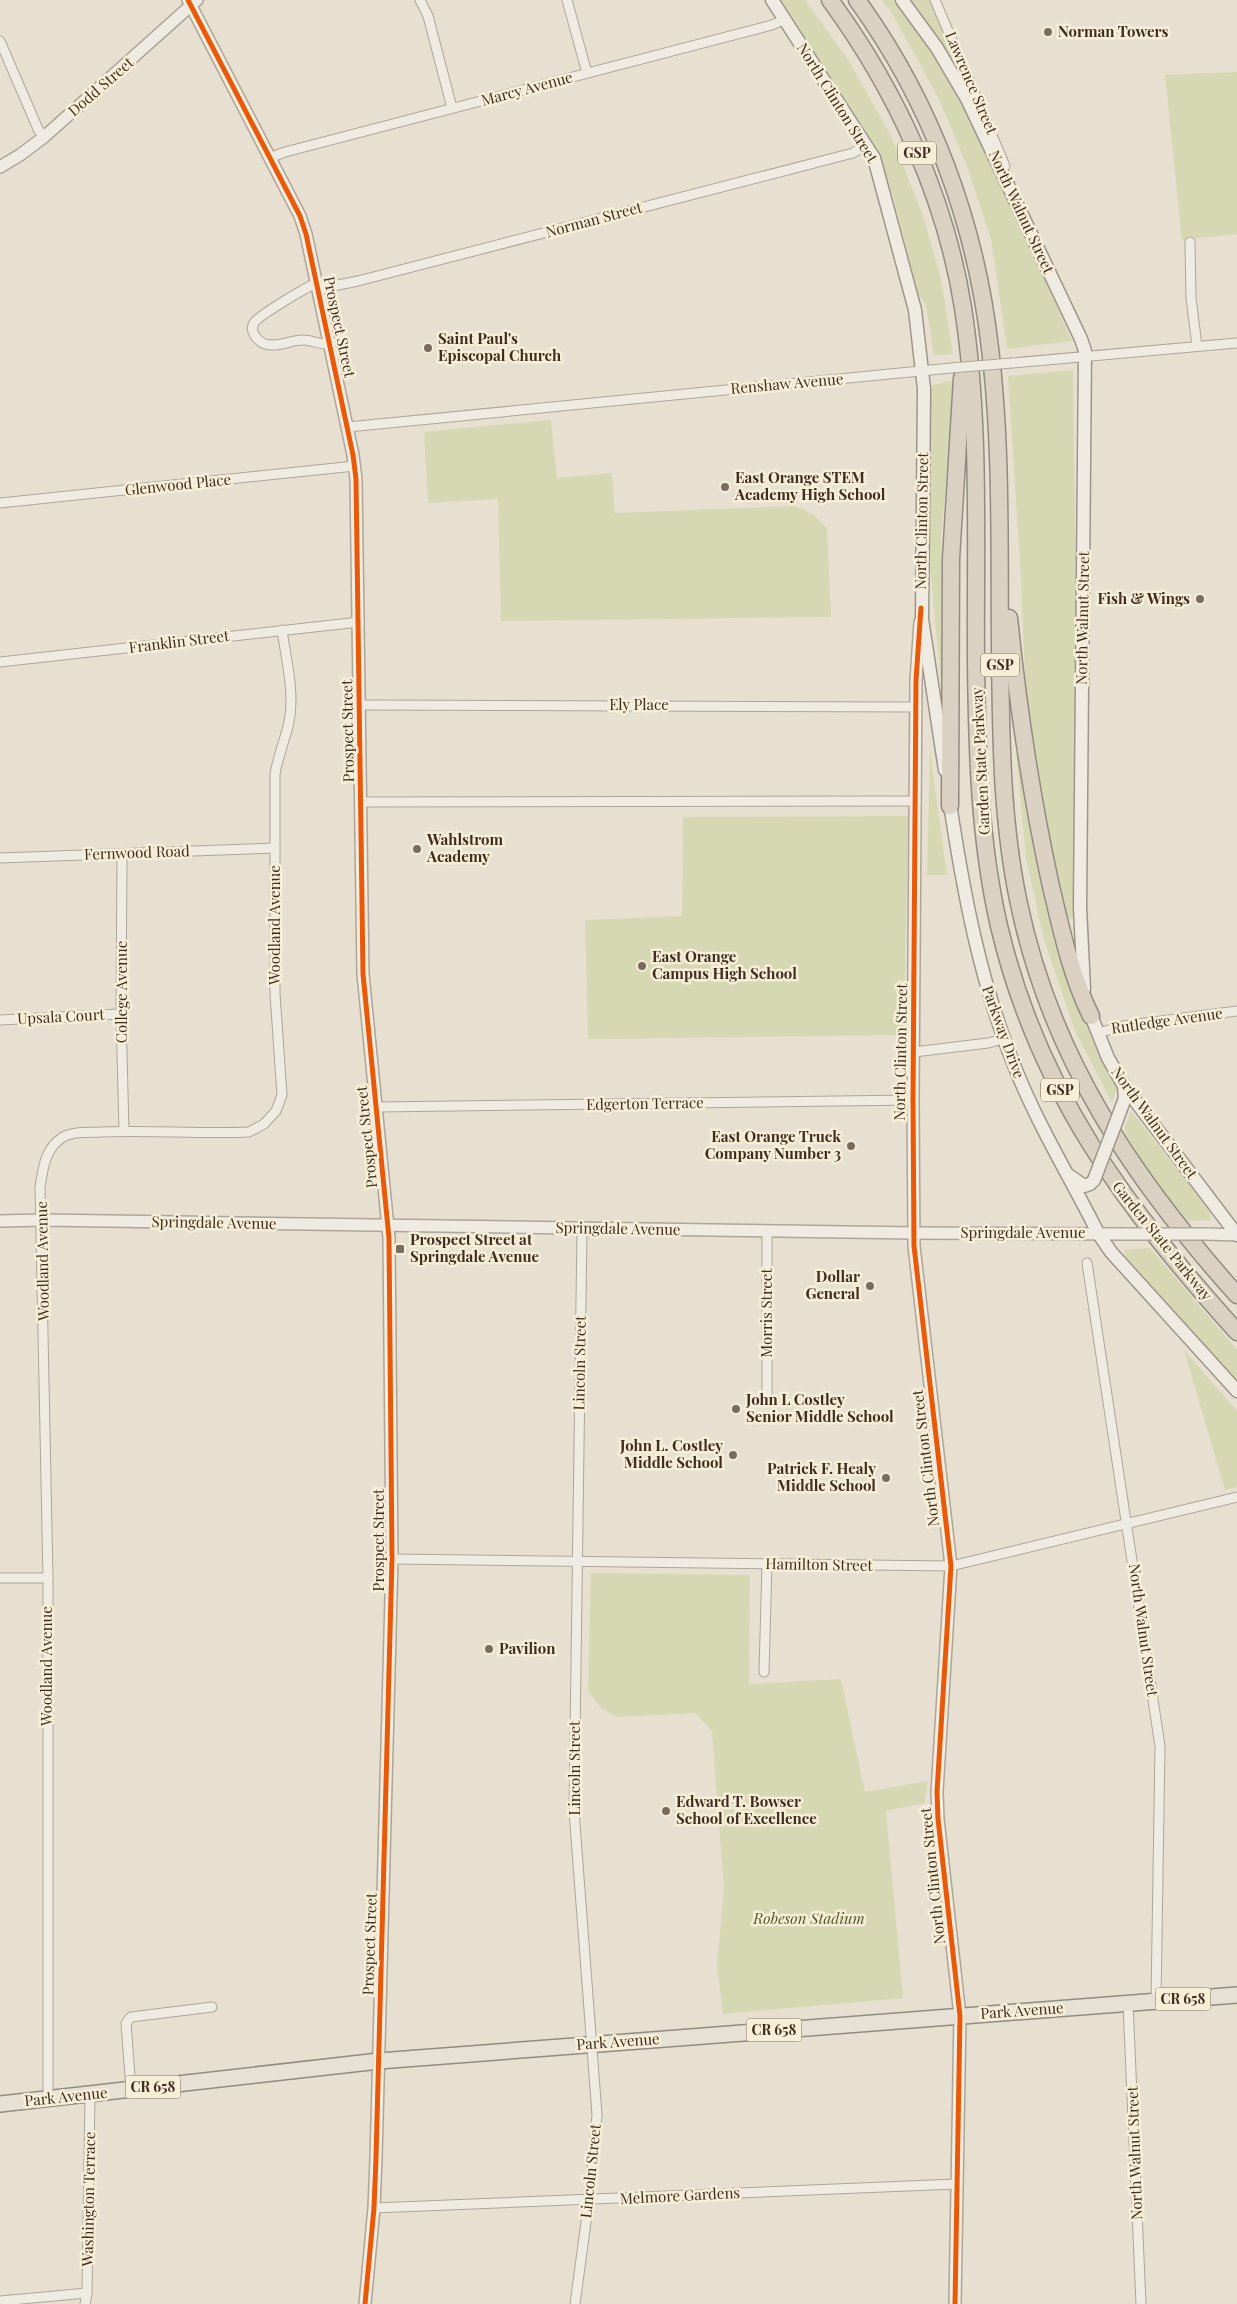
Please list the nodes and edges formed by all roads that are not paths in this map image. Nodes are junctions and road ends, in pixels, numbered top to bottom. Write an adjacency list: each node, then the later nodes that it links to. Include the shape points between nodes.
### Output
1 (420, 0): 12 (street, via 428,16)
2 (567, 0): 11 (street)
3 (772, 0): 9 (main road, North Clinton Street)
4 (830, 0): 20 (highway, Garden State Parkway / GSP, via 874,66 915,149 946,235)
5 (857, 0): 29 (highway, Garden State Parkway / GSP, via 886,41 920,104 948,170 970,239 990,346)
6 (902, 0): 17 (main road, North Walnut Street, via 959,84)
7 (935, 0): 17 (street, Lawrence Street, via 995,139)
8 (192, 2): 13 (street, Dodd Street); 15 (street, Prospect Street)
9 (785, 19): 11 (street, Marcy Avenue); 14 (main road, North Clinton Street)
10 (0, 42): 13 (street)
11 (586, 73): 12 (street, Marcy Avenue)
12 (452, 108): 15 (street, Marcy Avenue)
13 (44, 138): 16 (street, Dodd Street)
14 (867, 145): 19 (street, Norman Street, via 844,156 368,279); 25 (main road, North Clinton Street, via 880,175 915,310)
15 (269, 158): 19 (street, Prospect Street, via 300,216)
16 (0, 167)
17 (1025, 222): 24 (main road, North Walnut Street, via 1081,338)
18 (1190, 242): 23 (street, via 1191,298)
19 (317, 286): 22 (street, Prospect Street); 22 (street, Norman Street, via 300,291 258,319 252,327 253,332 264,344 304,340)
20 (965, 323): 38 (highway, via 951,559); 64 (highway, Garden State Parkway / GSP, via 974,433 979,782 986,857 1004,948 1038,1044 1085,1136 1142,1221)
21 (1237, 342): 23 (street, Renshaw Avenue)
22 (330, 344): 26 (street, Prospect Street)
23 (1197, 346): 24 (street, Renshaw Avenue)
24 (1085, 356): 25 (street, Renshaw Avenue, bridge); 44 (main road, North Walnut Street, via 1080,907 1082,978)
25 (923, 371): 26 (street, Renshaw Avenue); 30 (main road, North Clinton Street)
26 (348, 428): 27 (street, Prospect Street)
27 (355, 466): 28 (street, Glenwood Place); 31 (street, Prospect Street)
28 (0, 504)
29 (998, 509): 44 (highway, via 1023,742 1064,942 1074,980); 63 (highway, Garden State Parkway / GSP, via 1000,726 1004,798 1019,906 1037,975 1070,1058 1109,1130 1155,1197)
30 (921, 608): 35 (street, North Clinton Street, via 916,667); 38 (main road, Parkway Drive)
31 (359, 622): 32 (street, Franklin Street); 34 (street, Prospect Street)
32 (282, 630): 33 (street, Franklin Street); 39 (street, Woodland Avenue, via 291,705 275,774)
33 (0, 662)
34 (360, 705): 35 (street, Ely Place); 37 (street, Prospect Street)
35 (917, 707): 36 (street, North Clinton Street)
36 (916, 801): 37 (street); 48 (street, North Clinton Street)
37 (362, 802): 51 (street, Prospect Street, via 363,974)
38 (950, 806): 47 (main road, Parkway Drive, via 968,914)
39 (275, 848): 40 (street, Fernwood Road); 52 (street, Woodland Avenue, via 275,994 282,1076 282,1095 276,1112 250,1132)
40 (122, 854): 41 (street, Fernwood Road); 43 (street, College Avenue)
41 (0, 858)
42 (1237, 1011): 46 (street, Rutledge Avenue, via 1123,1026)
43 (121, 1014): 45 (street, Upsala Court); 52 (street, College Avenue)
44 (1091, 1016): 46 (main road, North Walnut Street)
45 (0, 1020)
46 (1098, 1033): 49 (main road, North Walnut Street)
47 (1004, 1039): 48 (street); 53 (main road, Parkway Drive, via 1033,1108)
48 (914, 1052): 50 (street, North Clinton Street)
49 (1124, 1086): 53 (main road, bridge, via 1118,1117 1094,1180 1087,1186 1080,1184); 61 (main road, North Walnut Street)
50 (913, 1100): 51 (street, Edgerton Terrace); 59 (street, North Clinton Street)
51 (377, 1107): 56 (street, Prospect Street)
52 (124, 1131): 54 (street, Woodland Avenue, via 64,1136 52,1147 43,1163 40,1187)
53 (1065, 1167): 60 (main road, Parkway Drive)
54 (43, 1220): 55 (street, Springdale Avenue); 56 (street, Springdale Avenue); 74 (street, Woodland Avenue)
55 (0, 1221)
56 (388, 1226): 57 (street, Springdale Avenue); 69 (street, Prospect Street)
57 (582, 1229): 58 (street, Springdale Avenue); 70 (street, Lincoln Street)
58 (767, 1231): 59 (street, Springdale Avenue); 66 (street, Morris Street)
59 (914, 1233): 60 (street, Springdale Avenue); 72 (street, North Clinton Street)
60 (1098, 1234): 61 (street, Springdale Avenue, bridge); 65 (main road, Parkway Drive)
61 (1237, 1235)
62 (1087, 1263): 68 (street, North Walnut Street)
63 (1237, 1295)
64 (1237, 1332)
65 (1237, 1391)
66 (767, 1396)
67 (1237, 1497): 68 (street, Hamilton Street)
68 (1127, 1523): 72 (street, Hamilton Street); 77 (street, North Walnut Street, via 1160,1746)
69 (392, 1559): 70 (street, Hamilton Street); 82 (street, Prospect Street)
70 (578, 1562): 71 (street, Hamilton Street); 81 (street, Lincoln Street, via 574,1810)
71 (766, 1564): 72 (street, Hamilton Street); 75 (street)
72 (950, 1566): 80 (street, North Clinton Street, via 937,1792)
73 (0, 1578): 74 (street)
74 (48, 1578): 85 (street, Woodland Avenue)
75 (764, 1672)
76 (1237, 1995): 77 (main road, Park Avenue / CR 658)
77 (1156, 2001): 78 (main road, Park Avenue / CR 658)
78 (1128, 2003): 80 (main road, Park Avenue / CR 658); 96 (street, North Walnut Street)
79 (212, 2006): 83 (street, via 131,2017 126,2023)
80 (960, 2016): 81 (main road, Park Avenue / CR 658); 87 (street, North Clinton Street)
81 (590, 2045): 82 (main road, Park Avenue / CR 658); 88 (street, Lincoln Street, via 597,2115)
82 (380, 2061): 83 (main road, Park Avenue / CR 658); 89 (street, Prospect Street)
83 (131, 2090): 84 (main road, Park Avenue / CR 658)
84 (90, 2094): 85 (main road, Park Avenue / CR 658); 90 (street, Washington Terrace)
85 (48, 2098): 86 (main road, Park Avenue / CR 658)
86 (0, 2104)
87 (956, 2184): 88 (street, Melmore Gardens); 95 (street, North Clinton Street)
88 (589, 2200): 89 (street, Melmore Gardens); 94 (street, Lincoln Street)
89 (374, 2208): 93 (street, Prospect Street)
90 (87, 2293): 91 (street); 92 (street, Washington Terrace)
91 (0, 2302)
92 (85, 2304)
93 (365, 2304)
94 (575, 2304)
95 (955, 2304)
96 (1141, 2304)

